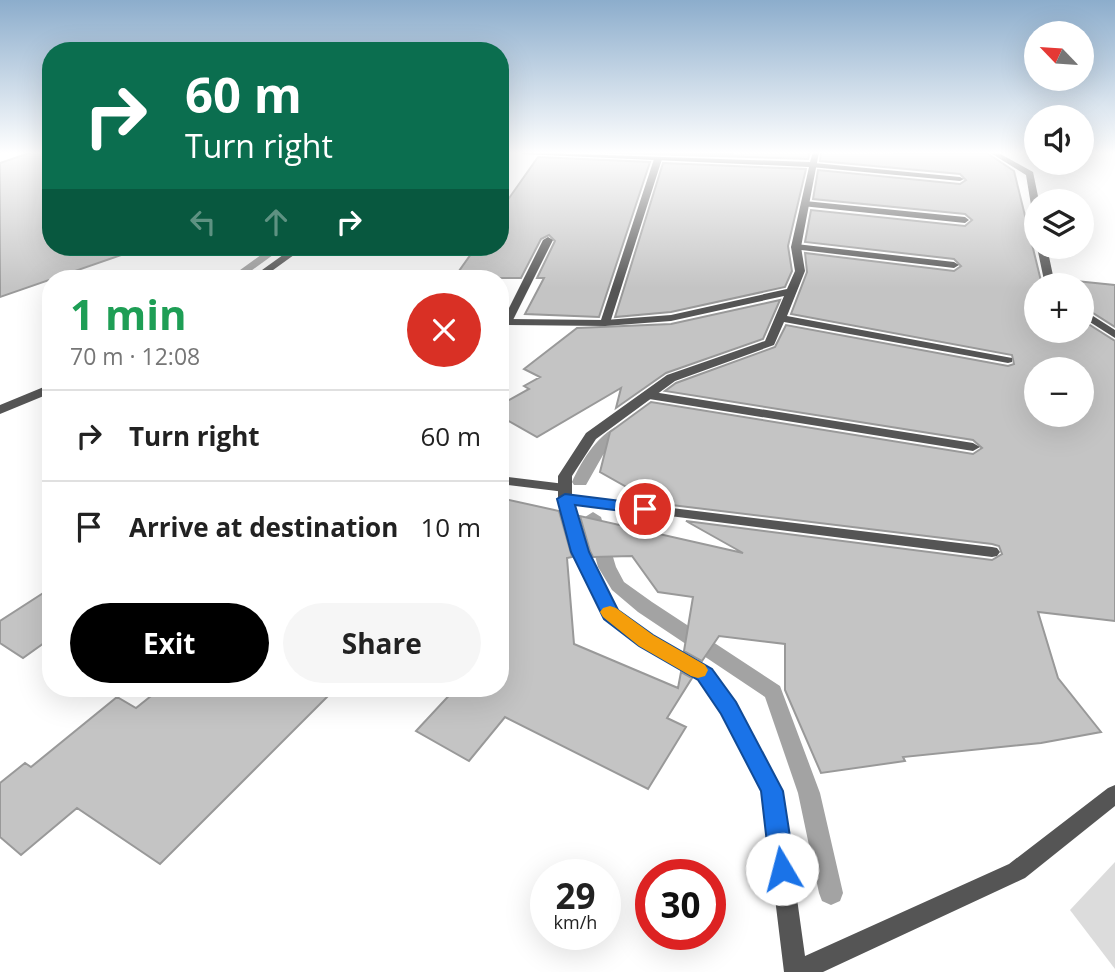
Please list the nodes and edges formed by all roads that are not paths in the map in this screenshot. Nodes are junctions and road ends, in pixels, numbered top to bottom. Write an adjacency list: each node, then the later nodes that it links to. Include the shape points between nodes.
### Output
1 (646, 197): 15 (street)
2 (806, 197): 3 (street)
3 (805, 204): 4 (street); 6 (street)
4 (965, 220)
5 (548, 240): 11 (street)
6 (796, 247): 8 (street); 10 (street, via 800,271)
7 (287, 256): 9 (street)
8 (954, 265)
9 (267, 270)
10 (793, 291): 12 (street); 15 (street, via 671,318)
11 (509, 311)
12 (779, 318): 17 (street); 19 (street, via 770,343 671,378)
13 (1094, 320): 16 (street)
14 (509, 322): 15 (street)
15 (605, 323)
16 (1115, 335)
17 (1008, 360)
18 (42, 392): 20 (street)
19 (647, 395): 21 (street); 23 (street, via 591,436 565,476)
20 (0, 410)
21 (973, 447)
22 (509, 482): 23 (street)
23 (565, 494): 24 (street); 26 (street, via 580,552 611,615 705,674 729,708 772,791)
24 (992, 552)
25 (1115, 794): 26 (street, via 1017,871)
26 (797, 972)

